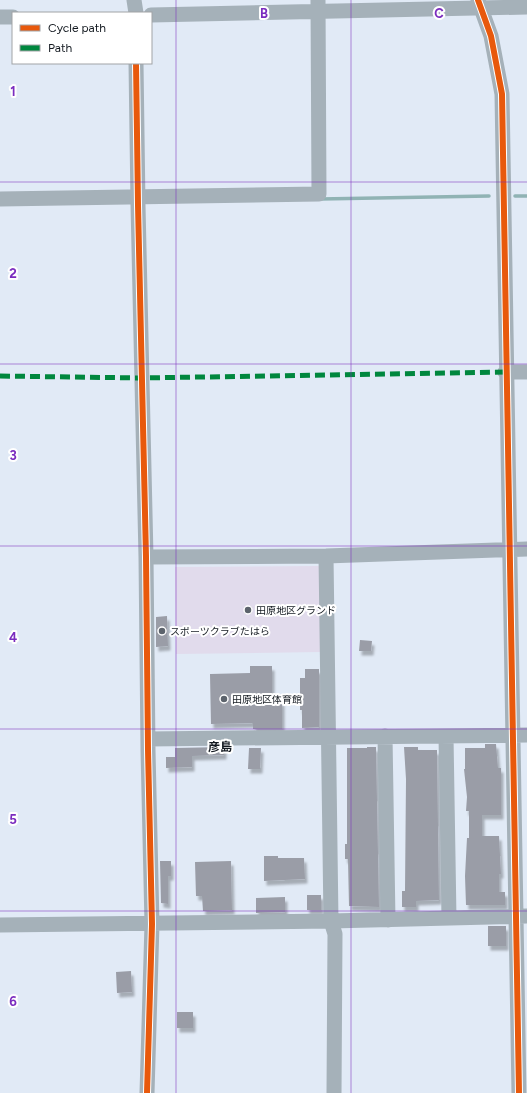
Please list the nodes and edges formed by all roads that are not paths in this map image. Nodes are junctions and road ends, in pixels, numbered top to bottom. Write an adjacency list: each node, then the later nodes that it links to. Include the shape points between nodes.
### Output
1 (134, 0): 5 (street)
2 (480, 4): 3 (street); 4 (street); 12 (street, via 491,36 502,94)
3 (318, 6): 6 (street); 11 (street, via 319,194)
4 (527, 7)
5 (136, 12)
6 (152, 15)
7 (0, 17): 8 (street)
8 (12, 17)
9 (136, 64): 11 (street)
10 (0, 199): 11 (street)
11 (138, 200): 17 (street)
12 (506, 372): 13 (street); 14 (street)
13 (527, 372)
14 (509, 549): 15 (street); 16 (street); 18 (street)
15 (527, 549)
16 (326, 556): 17 (street); 19 (street)
17 (146, 557): 22 (street)
18 (520, 735): 21 (street); 23 (street)
19 (327, 736): 20 (street); 22 (street); 26 (street)
20 (385, 736): 21 (street); 25 (street)
21 (446, 736): 24 (street)
22 (148, 738): 27 (street)
23 (521, 916): 24 (street); 31 (street)
24 (448, 918): 25 (street)
25 (388, 920): 26 (street)
26 (331, 921): 27 (street); 30 (street, via 335,934)
27 (152, 924): 28 (street); 29 (street)
28 (0, 925)
29 (147, 1093)
30 (334, 1093)
31 (519, 1093)

